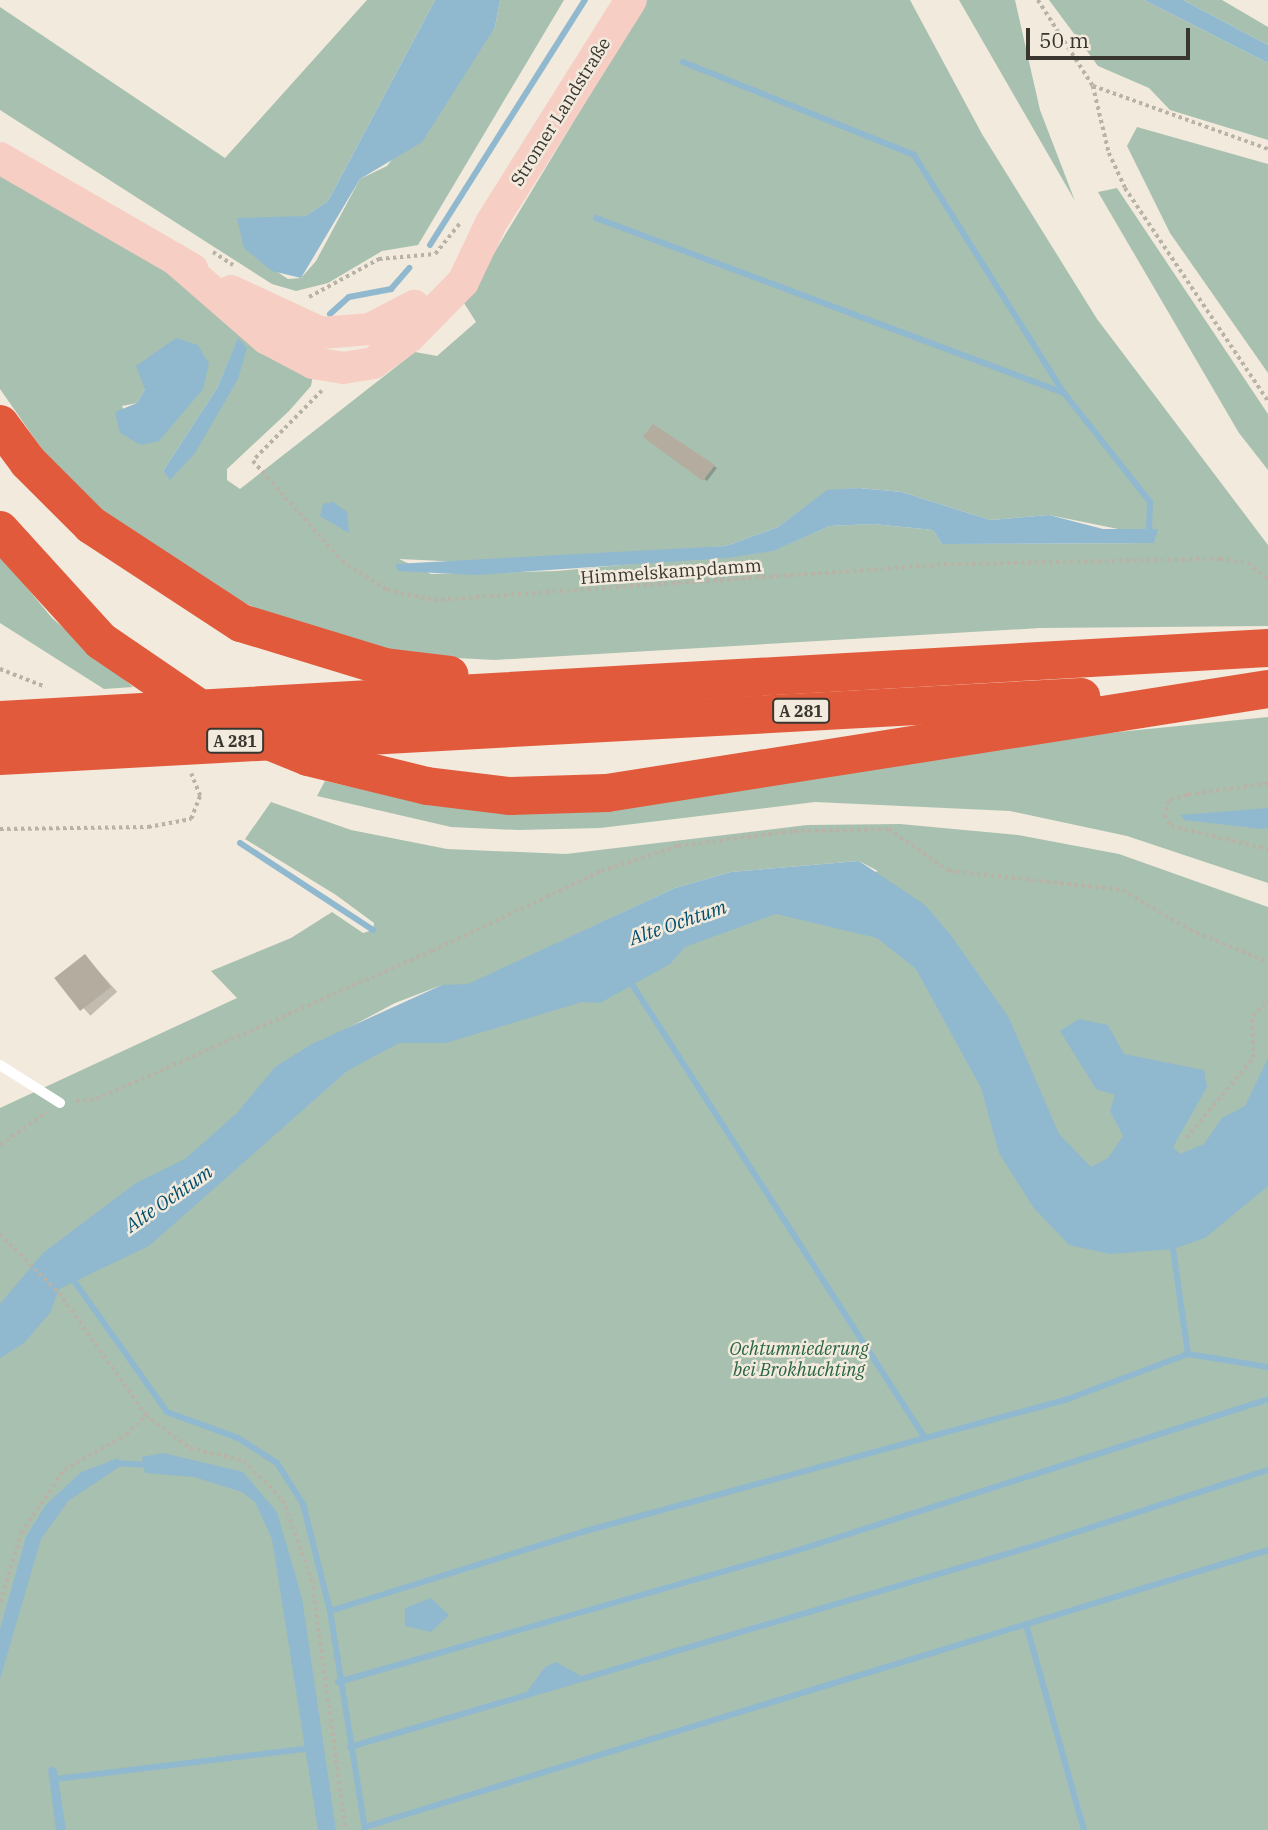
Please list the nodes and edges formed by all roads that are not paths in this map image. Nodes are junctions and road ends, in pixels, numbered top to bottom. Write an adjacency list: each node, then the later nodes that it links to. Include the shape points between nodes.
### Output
1 (631, 0): 3 (street, Stromer Landstraße)
2 (0, 158): 4 (street, Stromer Landstraße)
3 (491, 223): 5 (street, Stromer Landstraße); 6 (street, Stromer Landstraße, via 463,282 409,337 373,363)
4 (175, 259): 5 (street, Stromer Landstraße, via 282,319 321,333 370,329); 6 (street, Stromer Landstraße, via 266,338 313,363)
5 (414, 306): 6 (street, Stromer Landstraße)
6 (343, 368)
7 (0, 424): 10 (highway, via 28,462 91,525 241,623 385,667)
8 (0, 530): 11 (highway, via 101,641 217,720 308,757 427,786 510,796 607,793)
9 (1268, 648): 10 (highway, A 281)
10 (599, 683): 12 (highway, A 281, via 258,704 73,704)
11 (1268, 689): 13 (highway, A 281, via 334,735)
12 (0, 720)
13 (0, 757)
14 (0, 1065): 15 (lane)
15 (60, 1103)

